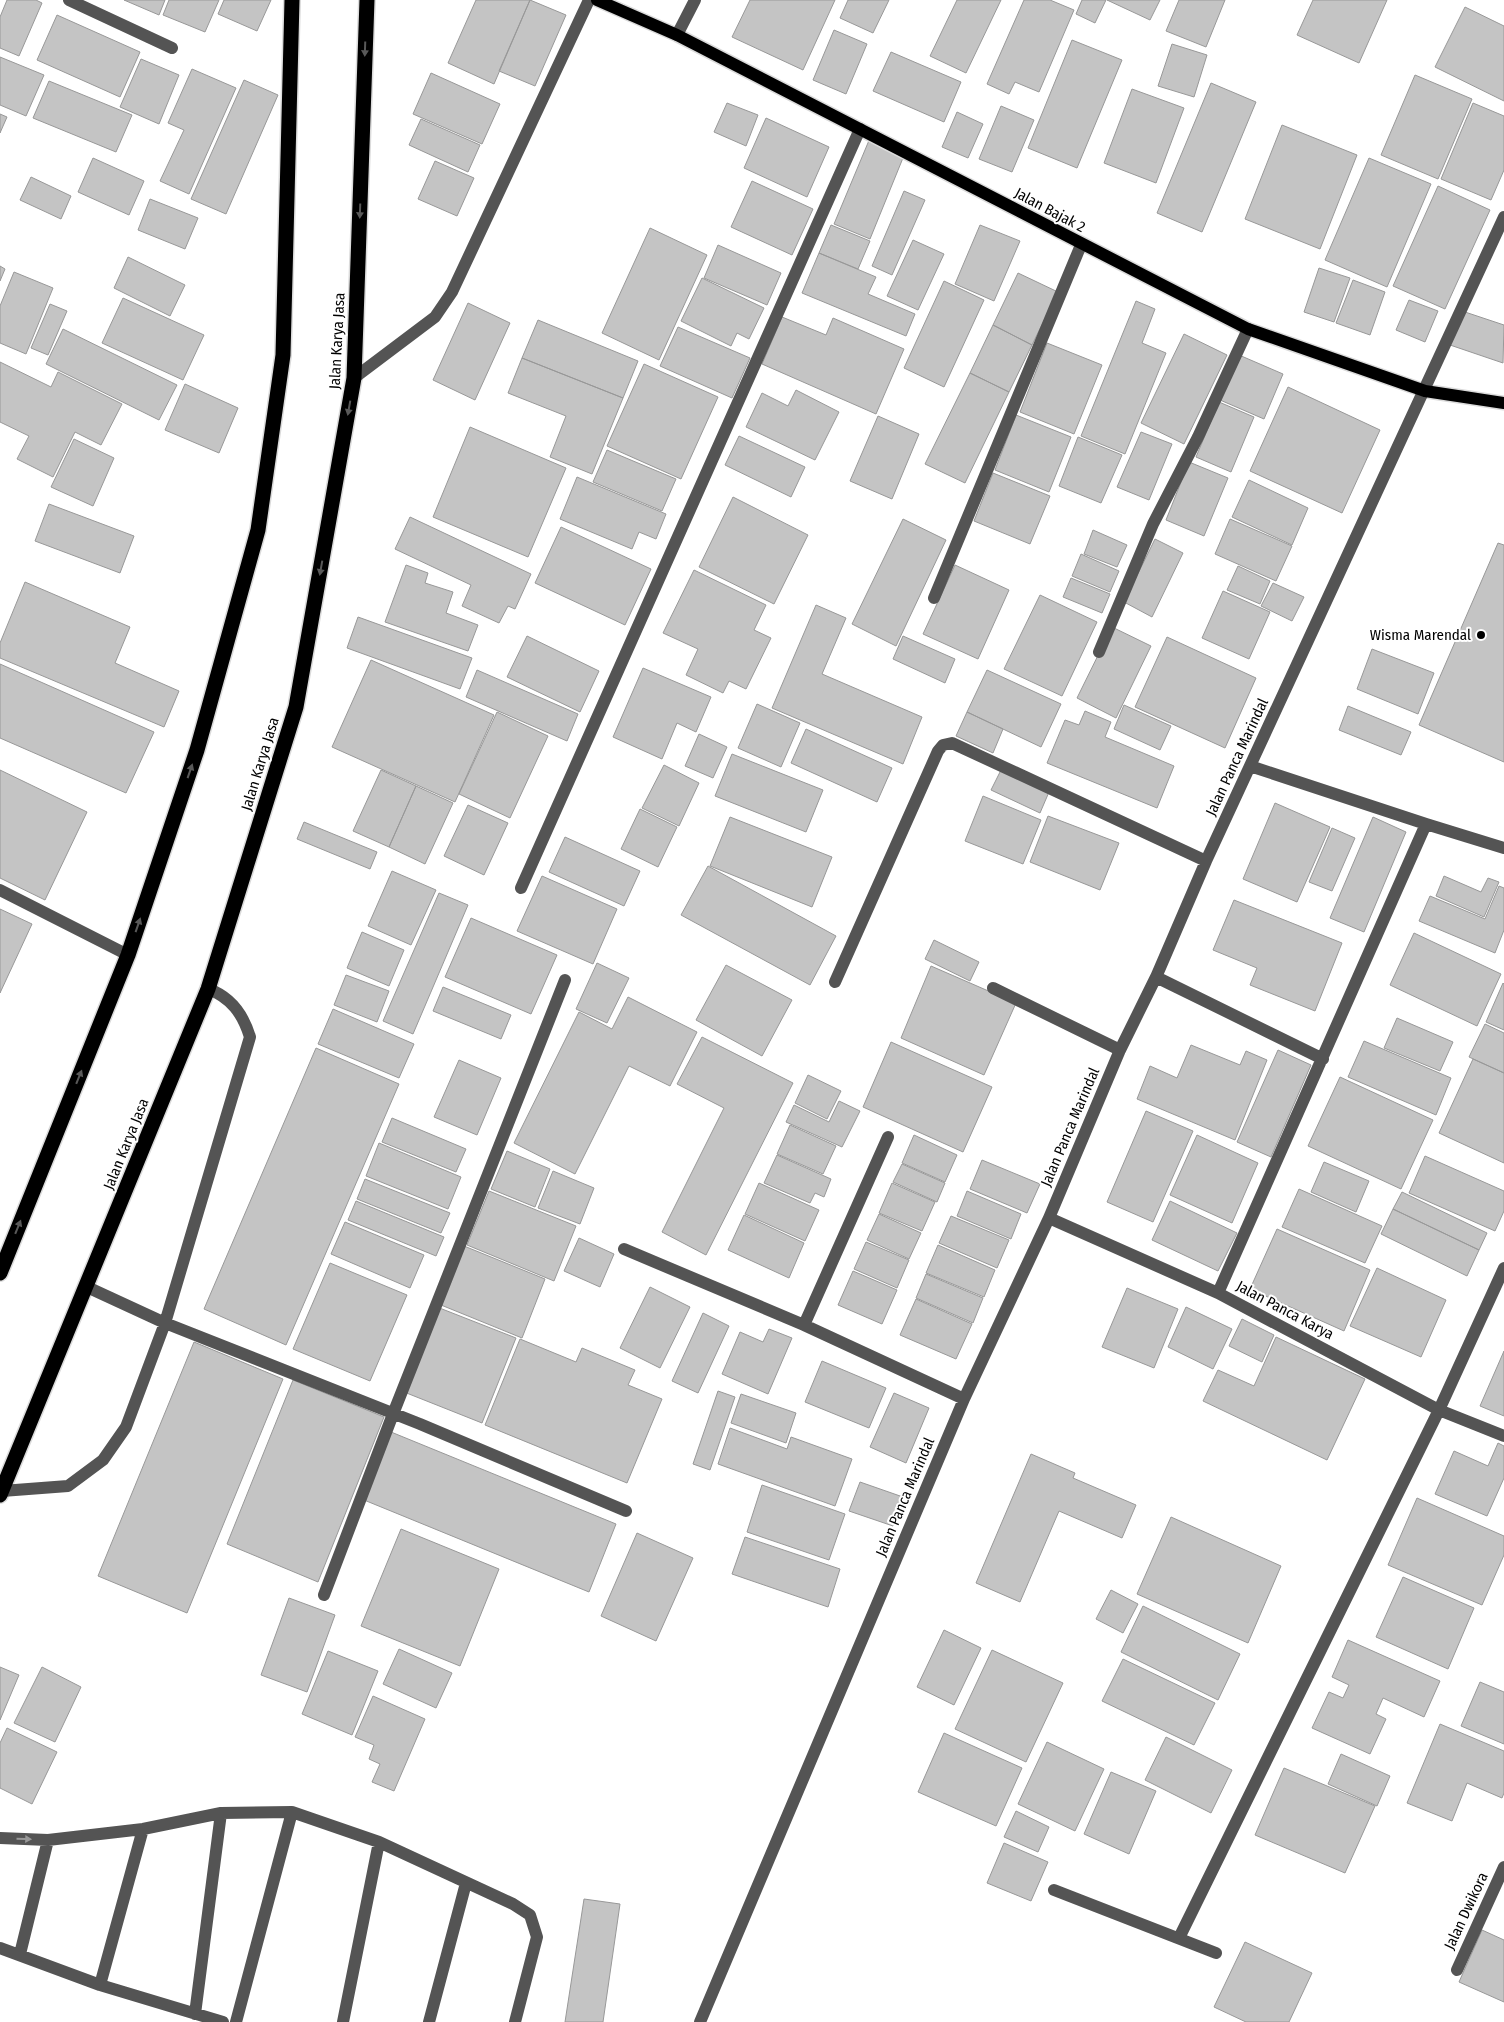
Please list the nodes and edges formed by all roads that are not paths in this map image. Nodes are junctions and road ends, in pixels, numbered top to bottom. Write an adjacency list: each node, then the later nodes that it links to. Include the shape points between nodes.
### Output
1 (69, 0): 8 (street)
2 (292, 0): 24 (highway, one-way to 2, via 197,750 258,530 283,355)
3 (367, 0): 13 (highway, Jalan Karya Jasa, one-way to 13)
4 (589, 0): 13 (street, via 452,292 435,318)
5 (597, 0): 7 (main road, Jalan Bajak 2)
6 (695, 0): 7 (street)
7 (676, 35): 9 (main road, Jalan Bajak 2)
8 (172, 48)
9 (860, 129): 11 (main road, Jalan Bajak 2); 22 (street)
10 (1504, 217): 14 (street, Jalan Panca Marindal)
11 (1081, 245): 12 (main road, Jalan Bajak 2); 16 (street)
12 (1248, 330): 14 (main road, Jalan Bajak 2); 17 (street, via 1153,524)
13 (354, 378): 29 (highway, Jalan Karya Jasa, one-way to 29, via 296,707)
14 (1425, 391): 15 (main road, Jalan Bajak 2); 18 (street, Jalan Panca Marindal)
15 (1504, 403)
16 (934, 598)
17 (1099, 652)
18 (1250, 766): 19 (street); 21 (street, Jalan Panca Marindal)
19 (1426, 824): 20 (street); 31 (street)
20 (1504, 848)
21 (1206, 861): 25 (street, Jalan Panca Marindal); 27 (street, via 952,743 943,745)
22 (521, 888)
23 (0, 890): 24 (street)
24 (128, 955): 36 (highway, one-way to 24)
25 (1156, 977): 30 (street, Jalan Panca Marindal); 31 (street)
26 (565, 980): 43 (street)
27 (835, 982)
28 (993, 988): 30 (street)
29 (208, 989): 37 (highway, Jalan Karya Jasa); 39 (street, via 222,994 234,1006 245,1020 250,1037)
30 (1120, 1050): 33 (street, Jalan Panca Marindal)
31 (1323, 1059): 38 (street)
32 (888, 1137): 40 (street)
33 (1049, 1218): 38 (street, Jalan Panca Karya); 41 (street, Jalan Panca Marindal)
34 (624, 1249): 40 (street)
35 (1504, 1268): 42 (street)
36 (0, 1273)
37 (87, 1286): 39 (street); 45 (highway, Jalan Karya Jasa)
38 (1218, 1293): 42 (street, Jalan Panca Karya)
39 (165, 1323): 43 (street); 45 (street, via 126,1427 103,1460 68,1486)
40 (804, 1325): 41 (street)
41 (964, 1399): 69 (street, Jalan Panca Marindal)
42 (1439, 1410): 44 (street, Jalan Panca Karya); 57 (street)
43 (393, 1414): 46 (street); 47 (street)
44 (1504, 1436)
45 (1, 1493)
46 (626, 1511)
47 (324, 1595)
48 (292, 1812): 49 (street); 53 (street); 65 (street)
49 (222, 1813): 50 (street); 63 (street)
50 (144, 1829): 52 (street); 62 (street)
51 (0, 1838): 52 (street, one-way to 52)
52 (48, 1840): 60 (street)
53 (379, 1842): 55 (street); 66 (street)
54 (1504, 1867): 61 (street, Jalan Dwikora)
55 (466, 1882): 67 (street); 68 (street, via 530,1914 537,1937)
56 (1054, 1890): 57 (street)
57 (1179, 1938): 59 (street)
58 (0, 1948): 60 (street)
59 (1216, 1953)
60 (20, 1954): 62 (street)
61 (1457, 1970)
62 (100, 1985): 63 (street)
63 (195, 2014): 64 (street)
64 (223, 2022)
65 (236, 2022)
66 (342, 2022)
67 (429, 2022)
68 (516, 2022)
69 (700, 2022)

